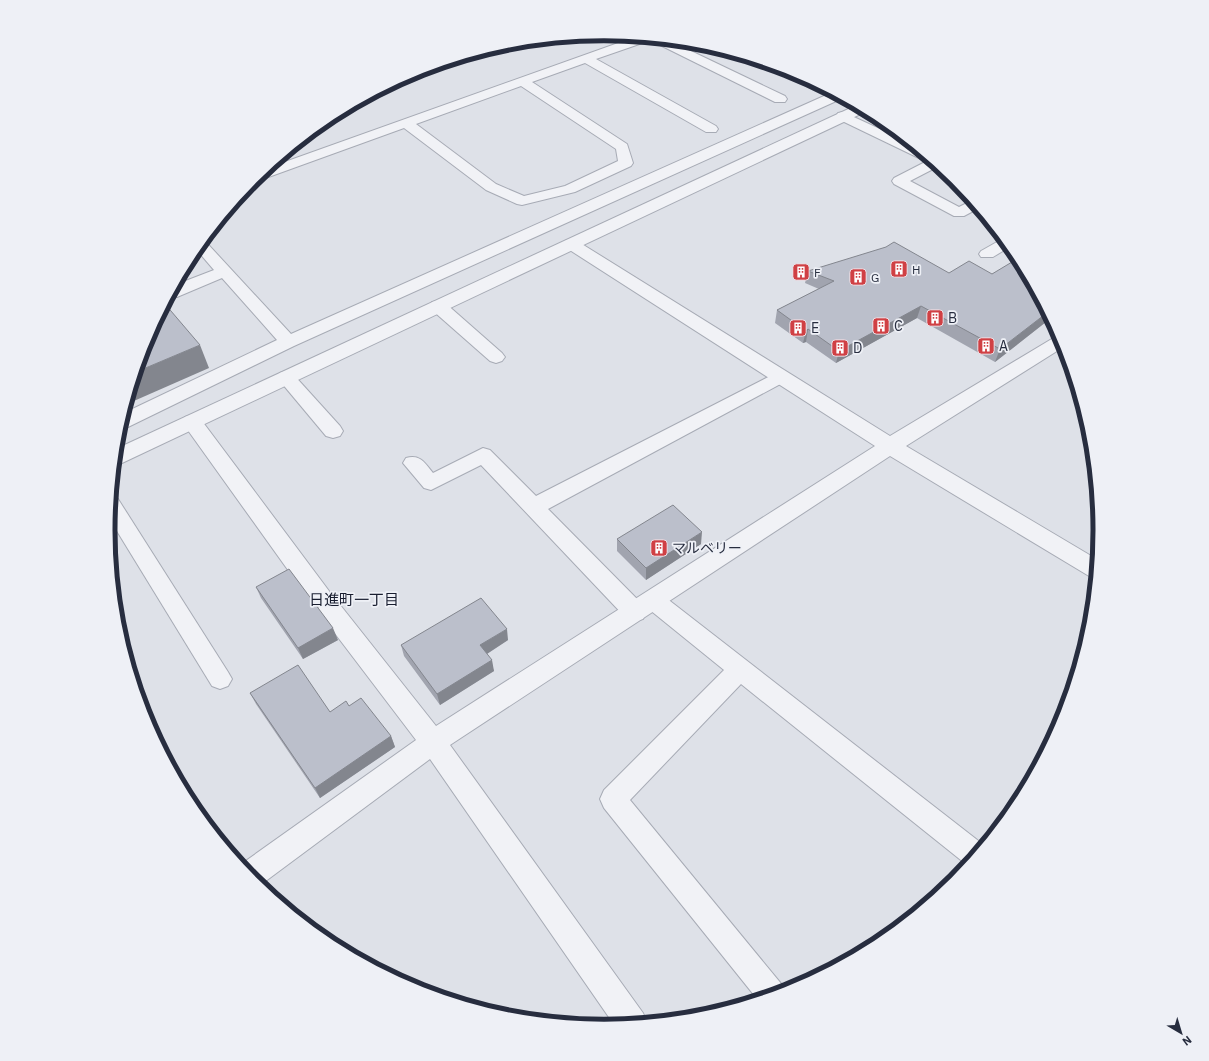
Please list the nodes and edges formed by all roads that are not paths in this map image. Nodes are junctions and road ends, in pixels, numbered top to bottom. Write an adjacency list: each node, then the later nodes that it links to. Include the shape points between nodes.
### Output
1 (633, 42): 3 (lane)
2 (671, 46): 6 (lane)
3 (586, 59): 4 (lane); 10 (lane)
4 (522, 81): 9 (lane); 9 (lane, via 622,148 626,163 570,189 522,201 491,187)
5 (832, 98): 22 (lane)
6 (780, 99)
7 (855, 111): 8 (street)
8 (843, 116): 11 (street); 15 (street)
9 (406, 123): 13 (lane)
10 (711, 129)
11 (910, 148)
12 (930, 165): 14 (lane, via 899,181 959,213)
13 (272, 171)
14 (972, 206)
15 (571, 244): 21 (street); 26 (street)
16 (1002, 245): 18 (lane)
17 (204, 249): 19 (lane)
18 (987, 254)
19 (225, 271): 20 (lane); 22 (lane)
20 (179, 290)
21 (438, 306): 24 (lane); 25 (street)
22 (288, 342): 27 (lane)
23 (1057, 343): 30 (street)
24 (496, 357)
25 (286, 377): 28 (street); 29 (lane)
26 (780, 377): 30 (street); 33 (lane)
27 (128, 419)
28 (192, 422): 31 (street); 39 (street, via 325,603)
29 (333, 430)
30 (890, 446): 35 (street); 36 (street)
31 (121, 455)
32 (413, 463): 33 (lane, via 431,483 483,455)
33 (533, 507): 36 (lane)
34 (116, 511): 38 (lane)
35 (1093, 567)
36 (644, 606): 37 (lane); 39 (street)
37 (740, 669): 40 (lane); 42 (lane, via 614,800)
38 (220, 679)
39 (433, 742): 41 (street); 43 (street)
40 (973, 853)
41 (254, 872)
42 (769, 991)
43 (629, 1019)

